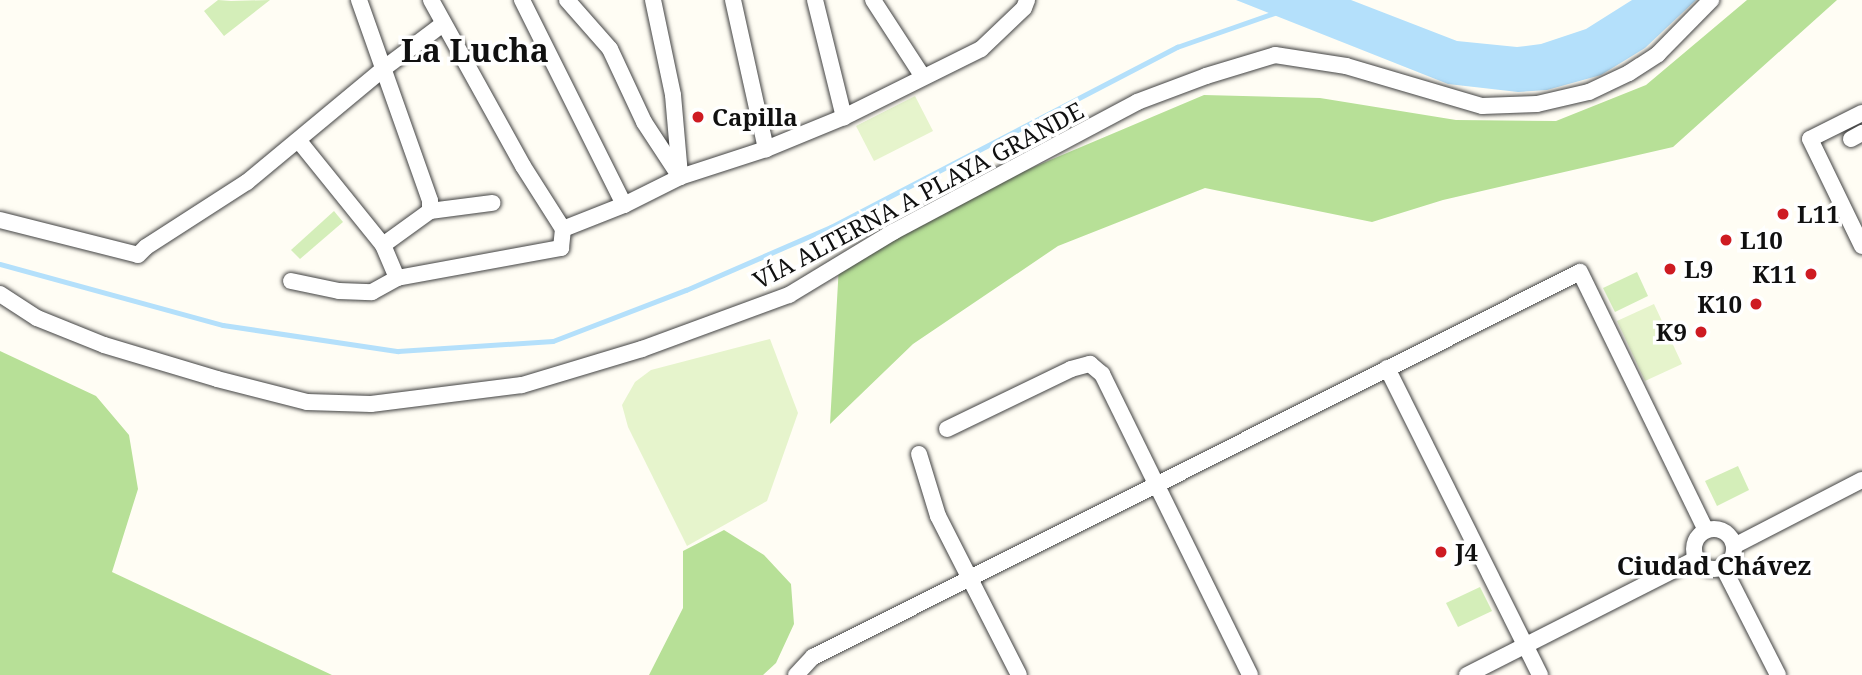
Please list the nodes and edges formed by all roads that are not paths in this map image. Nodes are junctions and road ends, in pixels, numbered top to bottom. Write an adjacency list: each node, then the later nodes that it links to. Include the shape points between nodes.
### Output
1 (359, 0): 12 (street)
2 (431, 0): 11 (street)
3 (522, 0): 20 (street)
4 (567, 0): 18 (street, via 610,50 644,122)
5 (653, 0): 18 (street, via 673,95)
6 (733, 0): 17 (street)
7 (815, 0): 15 (street)
8 (873, 0): 13 (street)
9 (1027, 0): 13 (street, via 981,49)
10 (1711, 0): 28 (street, VÍA ALTERNA A PLAYA GRANDE, via 1658,54 1629,73 1589,92 1536,104 1482,106 1346,66 1275,55 1206,76 1137,102 893,232 789,295 642,349 522,385 372,404 307,402 104,345 37,318)
11 (443, 24): 12 (street); 23 (street)
12 (383, 69): 16 (street); 21 (street)
13 (923, 77): 15 (street)
14 (1862, 113): 25 (street, via 1810,139)
15 (844, 117): 17 (street)
16 (299, 141): 22 (street, via 138,256); 24 (street)
17 (766, 149): 18 (street)
18 (680, 177): 20 (street)
19 (492, 203): 21 (street)
20 (624, 205): 23 (street)
21 (430, 211): 24 (street)
22 (0, 220)
23 (563, 229): 26 (street, via 564,244 555,250)
24 (383, 245): 26 (street)
25 (1862, 246)
26 (397, 278): 27 (street, via 372,292 339,291)
27 (292, 281)
28 (0, 294)
29 (1387, 368): 33 (street); 34 (street, via 1580,272); 39 (street)
30 (947, 429): 33 (street, via 1090,364 1102,374)
31 (919, 454): 38 (street, via 938,516)
32 (1862, 480): 35 (street)
33 (1155, 483): 38 (street); 42 (street)
34 (1706, 530): 35 (street, via 1727,533); 36 (street, via 1694,542)
35 (1734, 546): 37 (street, via 1731,560)
36 (1696, 559): 37 (street, via 1708,568); 39 (street)
37 (1723, 567): 45 (street)
38 (971, 579): 40 (street, via 813,657); 41 (street)
39 (1526, 646): 43 (street); 44 (street)
40 (796, 675)
41 (1018, 675)
42 (1250, 675)
43 (1467, 675)
44 (1540, 675)
45 (1778, 675)

